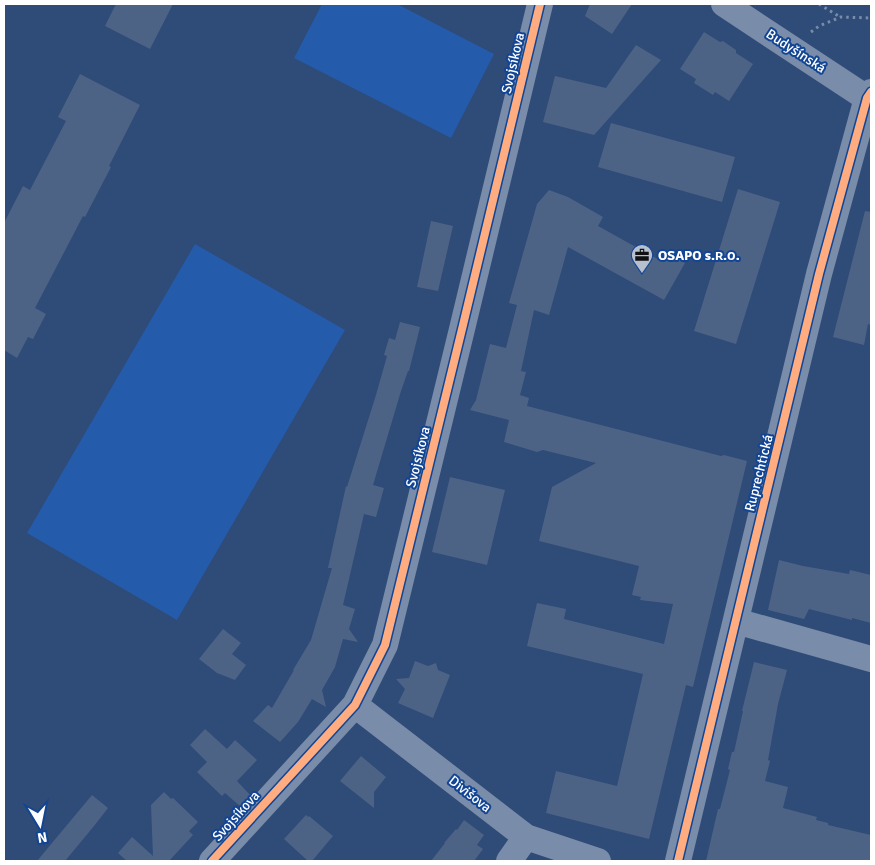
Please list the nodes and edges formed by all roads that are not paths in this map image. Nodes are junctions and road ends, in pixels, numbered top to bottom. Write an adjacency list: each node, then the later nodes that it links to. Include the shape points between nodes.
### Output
1 (540, 4): 6 (street, Svojsíkova, via 385,646)
2 (724, 4): 3 (street, Budyšínská)
3 (870, 97): 4 (street, Ruprechtická, via 819,274)
4 (736, 621): 5 (street); 11 (street, Ruprechtická)
5 (871, 659)
6 (355, 705): 7 (street, Divišova); 8 (street, Svojsíkova)
7 (526, 837): 9 (street); 10 (street, Divišova)
8 (212, 861)
9 (509, 861)
10 (598, 861)
11 (678, 861)

